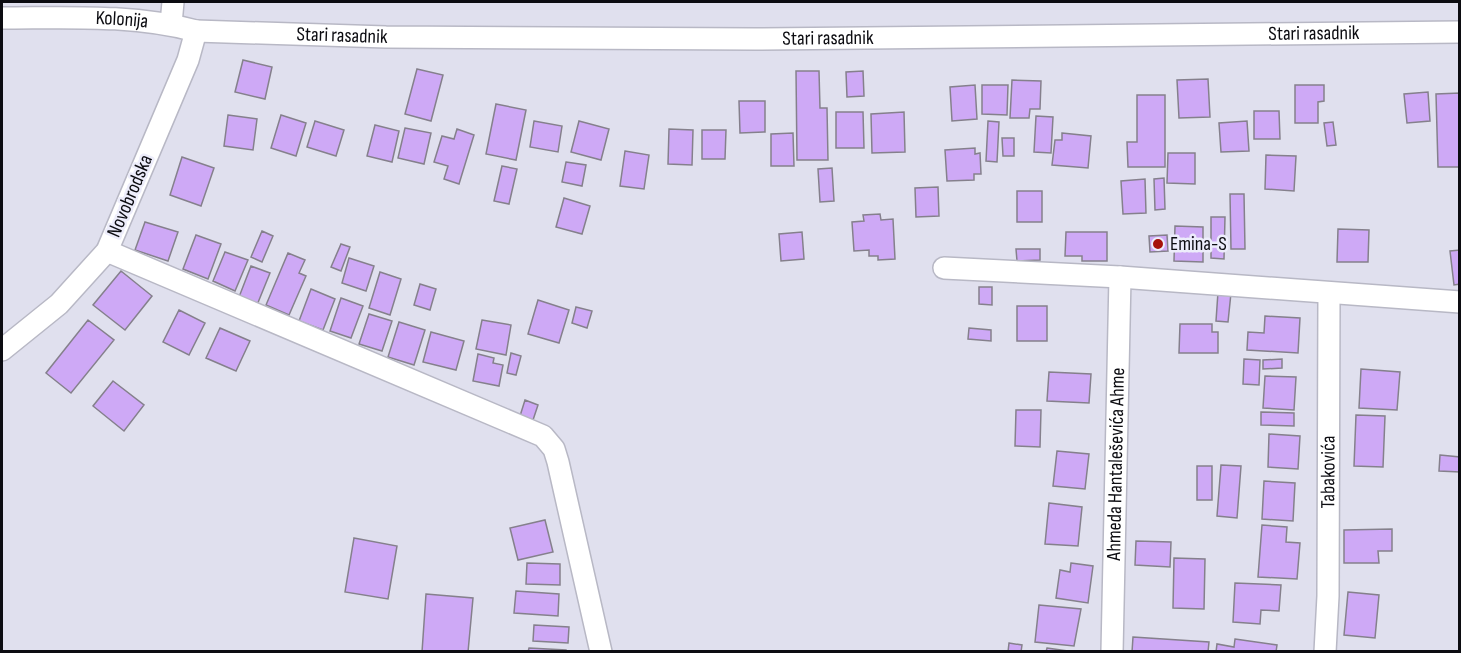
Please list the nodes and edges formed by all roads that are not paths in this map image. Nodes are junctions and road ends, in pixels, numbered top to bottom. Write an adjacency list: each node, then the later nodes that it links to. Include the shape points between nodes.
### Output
1 (173, 2): 3 (street)
2 (2, 18): 3 (street, Kolonija)
3 (171, 24): 4 (street)
4 (196, 31): 5 (street, Stari rasadnik, via 386,37 755,39); 6 (street, Novobrodska, via 188,60)
5 (1460, 32)
6 (107, 251): 11 (street, Novobrodska, via 59,304); 12 (street, via 543,436 554,449 558,462)
7 (944, 268): 8 (street)
8 (1120, 277): 9 (street); 13 (street, Ahmeda Hantaleševića Ahme)
9 (1329, 293): 10 (street); 14 (street, Tabakovića)
10 (1460, 302)
11 (2, 350)
12 (601, 651)
13 (1112, 651)
14 (1325, 651)

